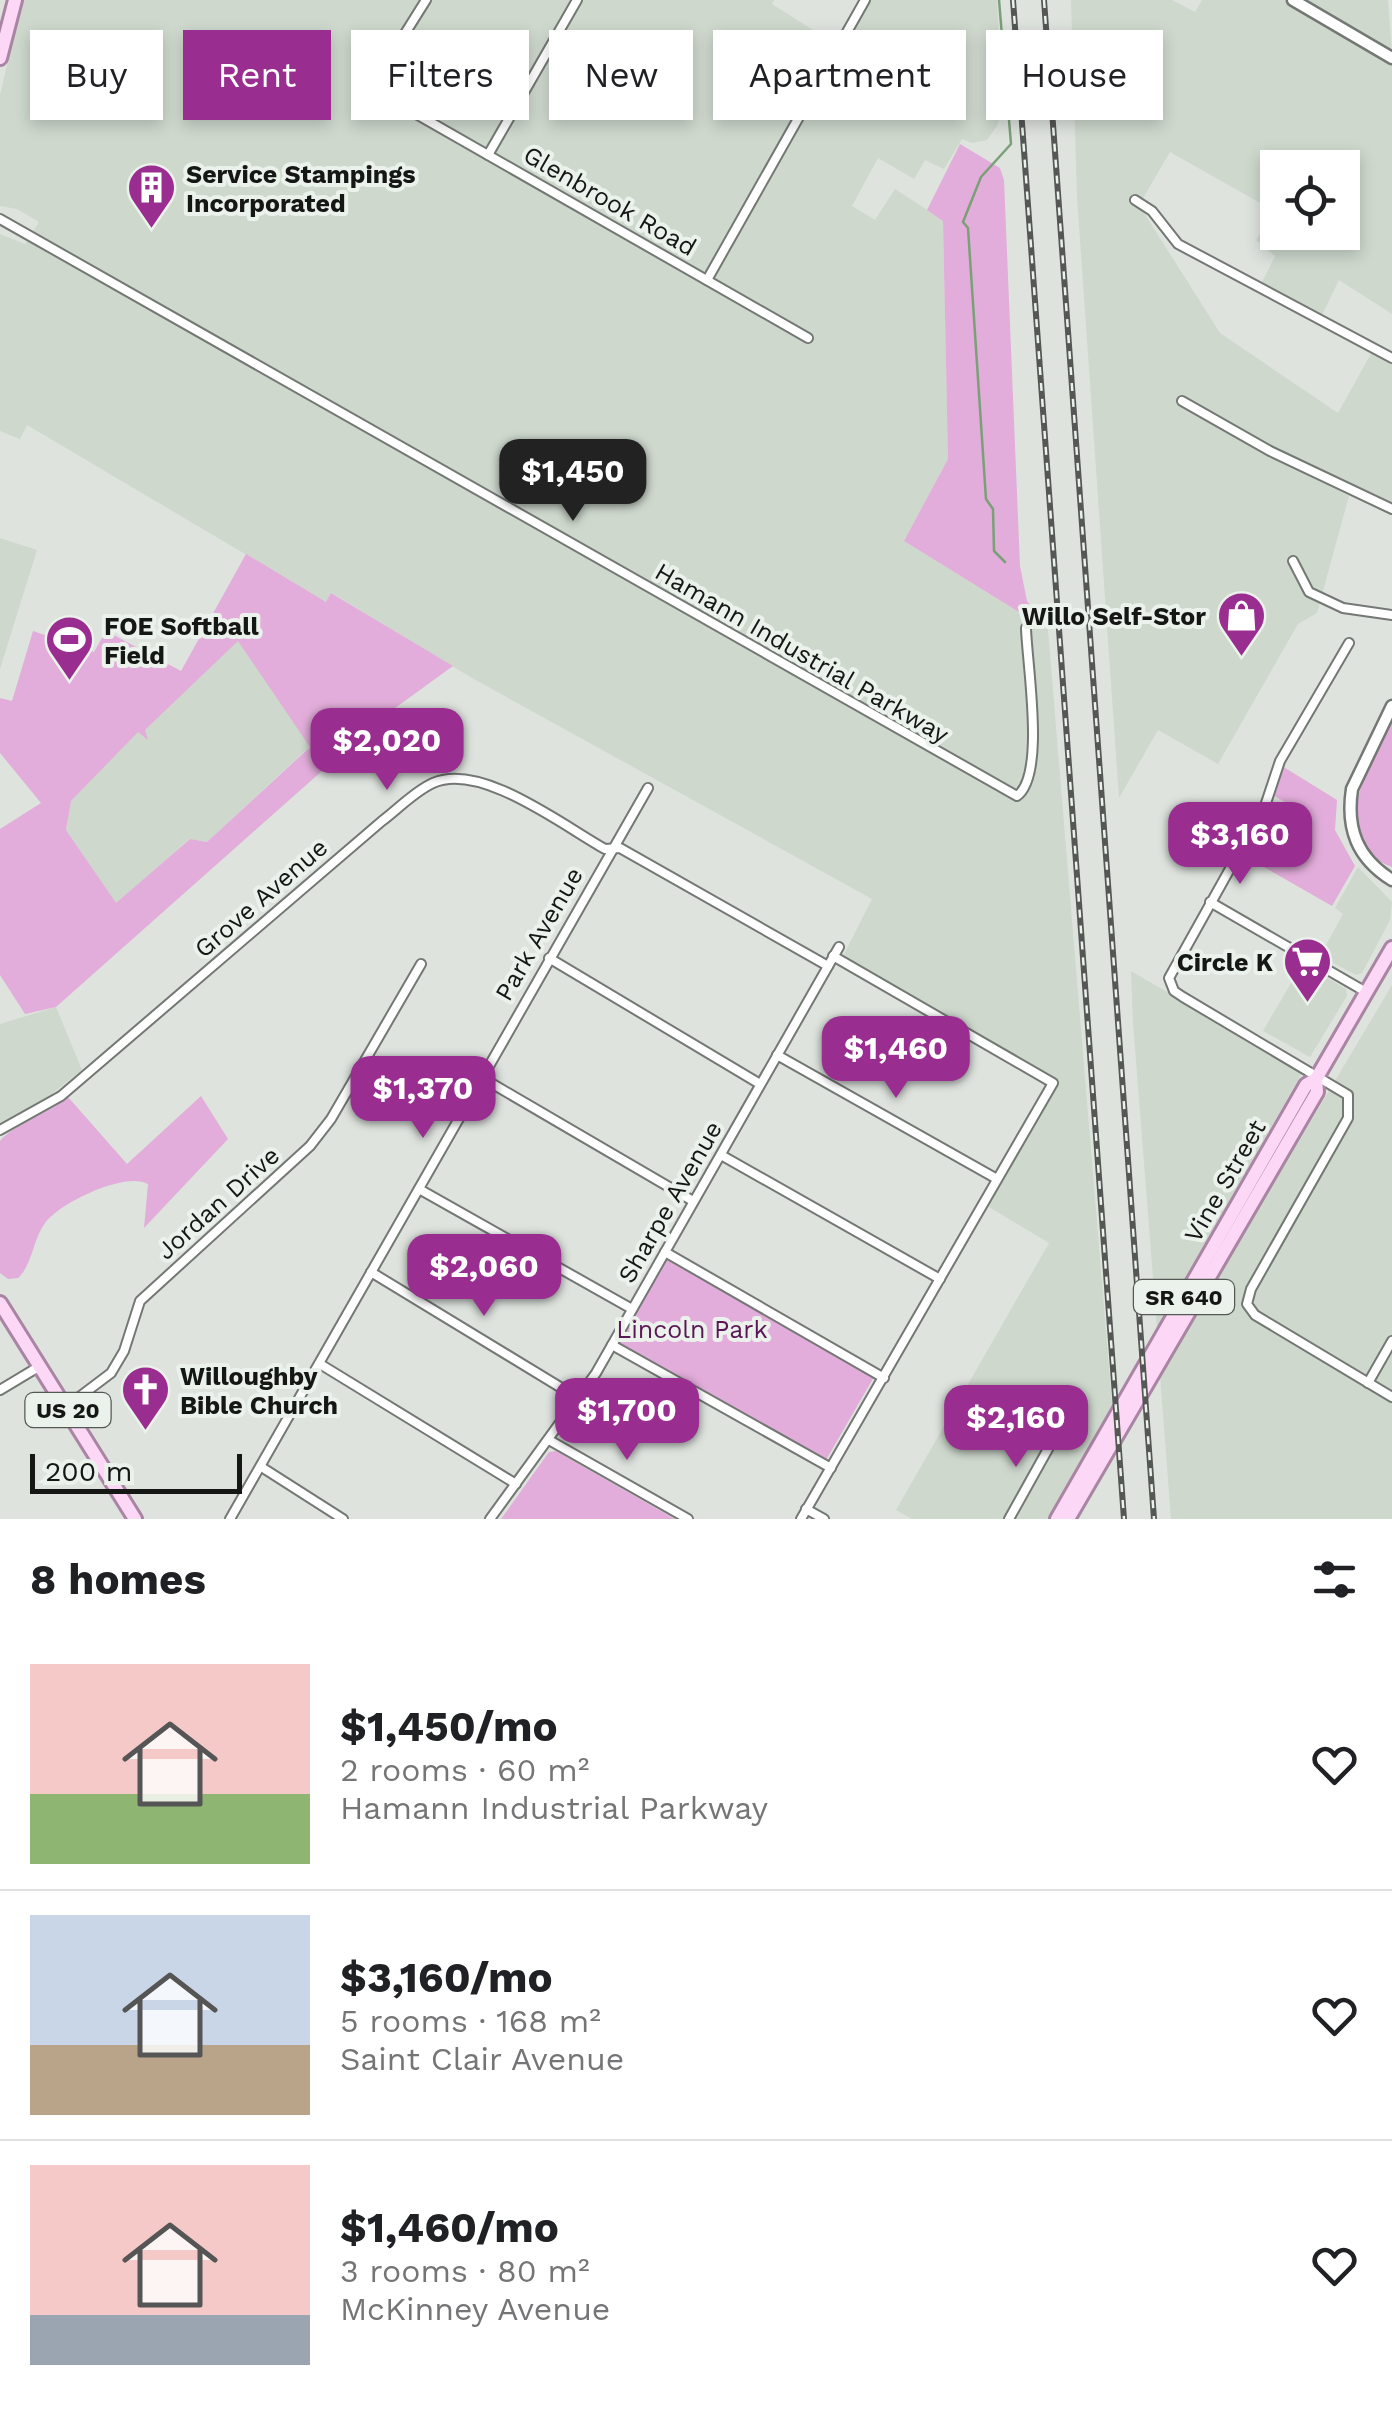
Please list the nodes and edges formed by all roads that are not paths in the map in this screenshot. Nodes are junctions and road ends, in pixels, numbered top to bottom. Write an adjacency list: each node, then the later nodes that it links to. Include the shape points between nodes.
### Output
1 (15, 0): 6 (main road)
2 (426, 0): 8 (street, Glenbrook Road, via 384,64 378,85 386,97)
3 (577, 0): 8 (street)
4 (865, 0): 11 (street)
5 (1293, 0): 7 (street)
6 (0, 58)
7 (1392, 58)
8 (488, 156): 11 (street, Glenbrook Road)
9 (1135, 200): 13 (street, via 1178,244)
10 (0, 219): 18 (street, Hamann Industrial Parkway, via 1017,796 1034,760)
11 (707, 280): 12 (street, Glenbrook Road)
12 (808, 338)
13 (1392, 358)
14 (1182, 400): 15 (street, via 1270,451)
15 (1392, 508)
16 (1293, 561): 17 (street, via 1309,592 1343,608)
17 (1392, 614)
18 (1026, 628)
19 (1348, 642): 24 (street)
20 (1392, 706): 23 (street, via 1350,804 1363,856)
21 (648, 788): 22 (street, Park Avenue)
22 (613, 848): 28 (street, Park Avenue); 30 (street, Grove Avenue); 36 (street, Grove Avenue, via 476,779 455,776 430,784 61,1096)
23 (1392, 880)
24 (1210, 902): 31 (street); 34 (street, via 1169,984)
25 (839, 947): 27 (street, Sharpe Avenue)
26 (1392, 948): 31 (main road, Vine Street / SR 640)
27 (833, 956): 30 (street, Sharpe Avenue); 38 (street, via 1053,1083)
28 (549, 958): 33 (street, Park Avenue); 35 (street)
29 (421, 964): 55 (street, Jordan Drive, via 331,1120 140,1301 110,1373)
30 (828, 966): 32 (street, Sharpe Avenue)
31 (1366, 992): 34 (main road, Vine Street / SR 640)
32 (777, 1055): 35 (street, Sharpe Avenue); 38 (street)
33 (480, 1076): 39 (street, Park Avenue); 40 (street)
34 (1317, 1077): 51 (street, via 1348,1095 1348,1118 1248,1304 1255,1315); 70 (main road, Vine Street / SR 640, via 1306,1085); 71 (main road, Vine Street / SR 640, via 1317,1092)
35 (760, 1084): 37 (street, Sharpe Avenue)
36 (0, 1130)
37 (721, 1154): 40 (street, Sharpe Avenue); 43 (street)
38 (997, 1179): 43 (street)
39 (418, 1188): 42 (street, Park Avenue); 45 (street)
40 (694, 1201): 41 (street, Sharpe Avenue)
41 (665, 1252): 45 (street, Sharpe Avenue); 50 (street)
42 (371, 1272): 48 (street, Park Avenue); 54 (street)
43 (940, 1278): 50 (street)
44 (0, 1303): 49 (main road, US 20)
45 (632, 1309): 47 (street, Sharpe Avenue)
46 (1392, 1341): 51 (street)
47 (612, 1345): 54 (street, Sharpe Avenue); 59 (street)
48 (320, 1364): 58 (street, Park Avenue); 60 (street)
49 (40, 1366): 52 (street); 55 (main road, US 20)
50 (884, 1378): 59 (street)
51 (1368, 1383): 53 (street)
52 (0, 1390)
53 (1392, 1397)
54 (578, 1398): 57 (street, Sharpe Avenue)
55 (66, 1407): 62 (main road, US 20)
56 (1052, 1420): 69 (street, via 1058,1431)
57 (549, 1440): 60 (street, Sharpe Avenue); 66 (street)
58 (263, 1468): 63 (street, Park Avenue); 64 (street)
59 (831, 1468): 61 (street)
60 (516, 1484): 65 (street, Sharpe Avenue)
61 (806, 1509): 67 (street); 68 (street)
62 (135, 1519)
63 (230, 1519)
64 (343, 1519)
65 (490, 1519)
66 (688, 1519)
67 (801, 1519)
68 (824, 1519)
69 (1009, 1519)
70 (1057, 1519)
71 (1068, 1519)

